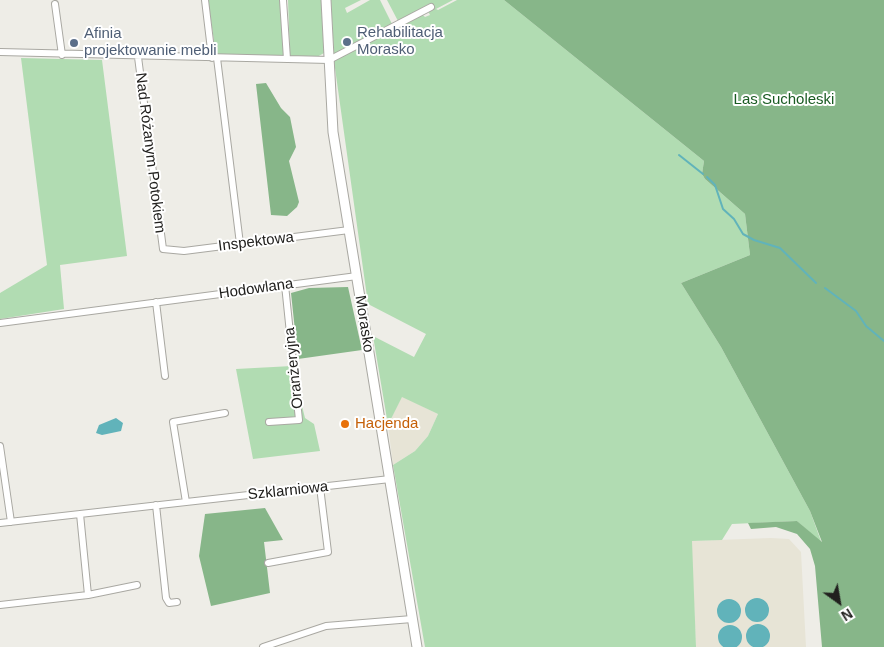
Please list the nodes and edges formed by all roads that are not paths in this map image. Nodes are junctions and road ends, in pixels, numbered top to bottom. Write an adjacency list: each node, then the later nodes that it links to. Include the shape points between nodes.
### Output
1 (205, 0): 9 (street)
2 (283, 0): 10 (street)
3 (326, 0): 11 (street, Morasko)
4 (55, 4): 7 (street)
5 (431, 7): 11 (street)
6 (0, 52): 7 (street, Nad Różanym Potokiem)
7 (62, 55): 8 (street, Nad Różanym Potokiem)
8 (138, 57): 9 (street, Nad Różanym Potokiem); 14 (street, Nad Różanym Potokiem)
9 (215, 58): 10 (street, Nad Różanym Potokiem); 13 (street)
10 (286, 59): 11 (street, Nad Różanym Potokiem)
11 (329, 60): 12 (street, Morasko, via 333,132)
12 (349, 230): 13 (street, Inspektowa); 15 (street, Morasko)
13 (240, 244): 14 (street, Inspektowa, via 184,251)
14 (163, 250)
15 (357, 276): 16 (street, Hodowlana); 23 (street, Morasko)
16 (285, 285): 17 (street, Hodowlana); 21 (street, Oranżeryjna, via 300,420)
17 (156, 302): 18 (street, Hodowlana); 19 (street)
18 (0, 323)
19 (165, 376)
20 (225, 413): 25 (street, via 173,422)
21 (269, 422)
22 (0, 446): 28 (street)
23 (390, 480): 24 (street, Szklarniowa); 35 (street, Morasko)
24 (320, 487): 25 (street, Szklarniowa); 30 (street, via 328,552)
25 (186, 502): 26 (street, Szklarniowa)
26 (156, 506): 27 (street, Szklarniowa); 33 (street, via 166,598 169,603)
27 (80, 514): 28 (street, Szklarniowa); 32 (street)
28 (11, 522): 29 (street, Szklarniowa)
29 (0, 523)
30 (268, 563)
31 (138, 585): 32 (street)
32 (88, 595): 34 (street)
33 (177, 602)
34 (0, 605)
35 (412, 619): 36 (street, via 326,626); 37 (street, Morasko)
36 (263, 647)
37 (417, 647)

